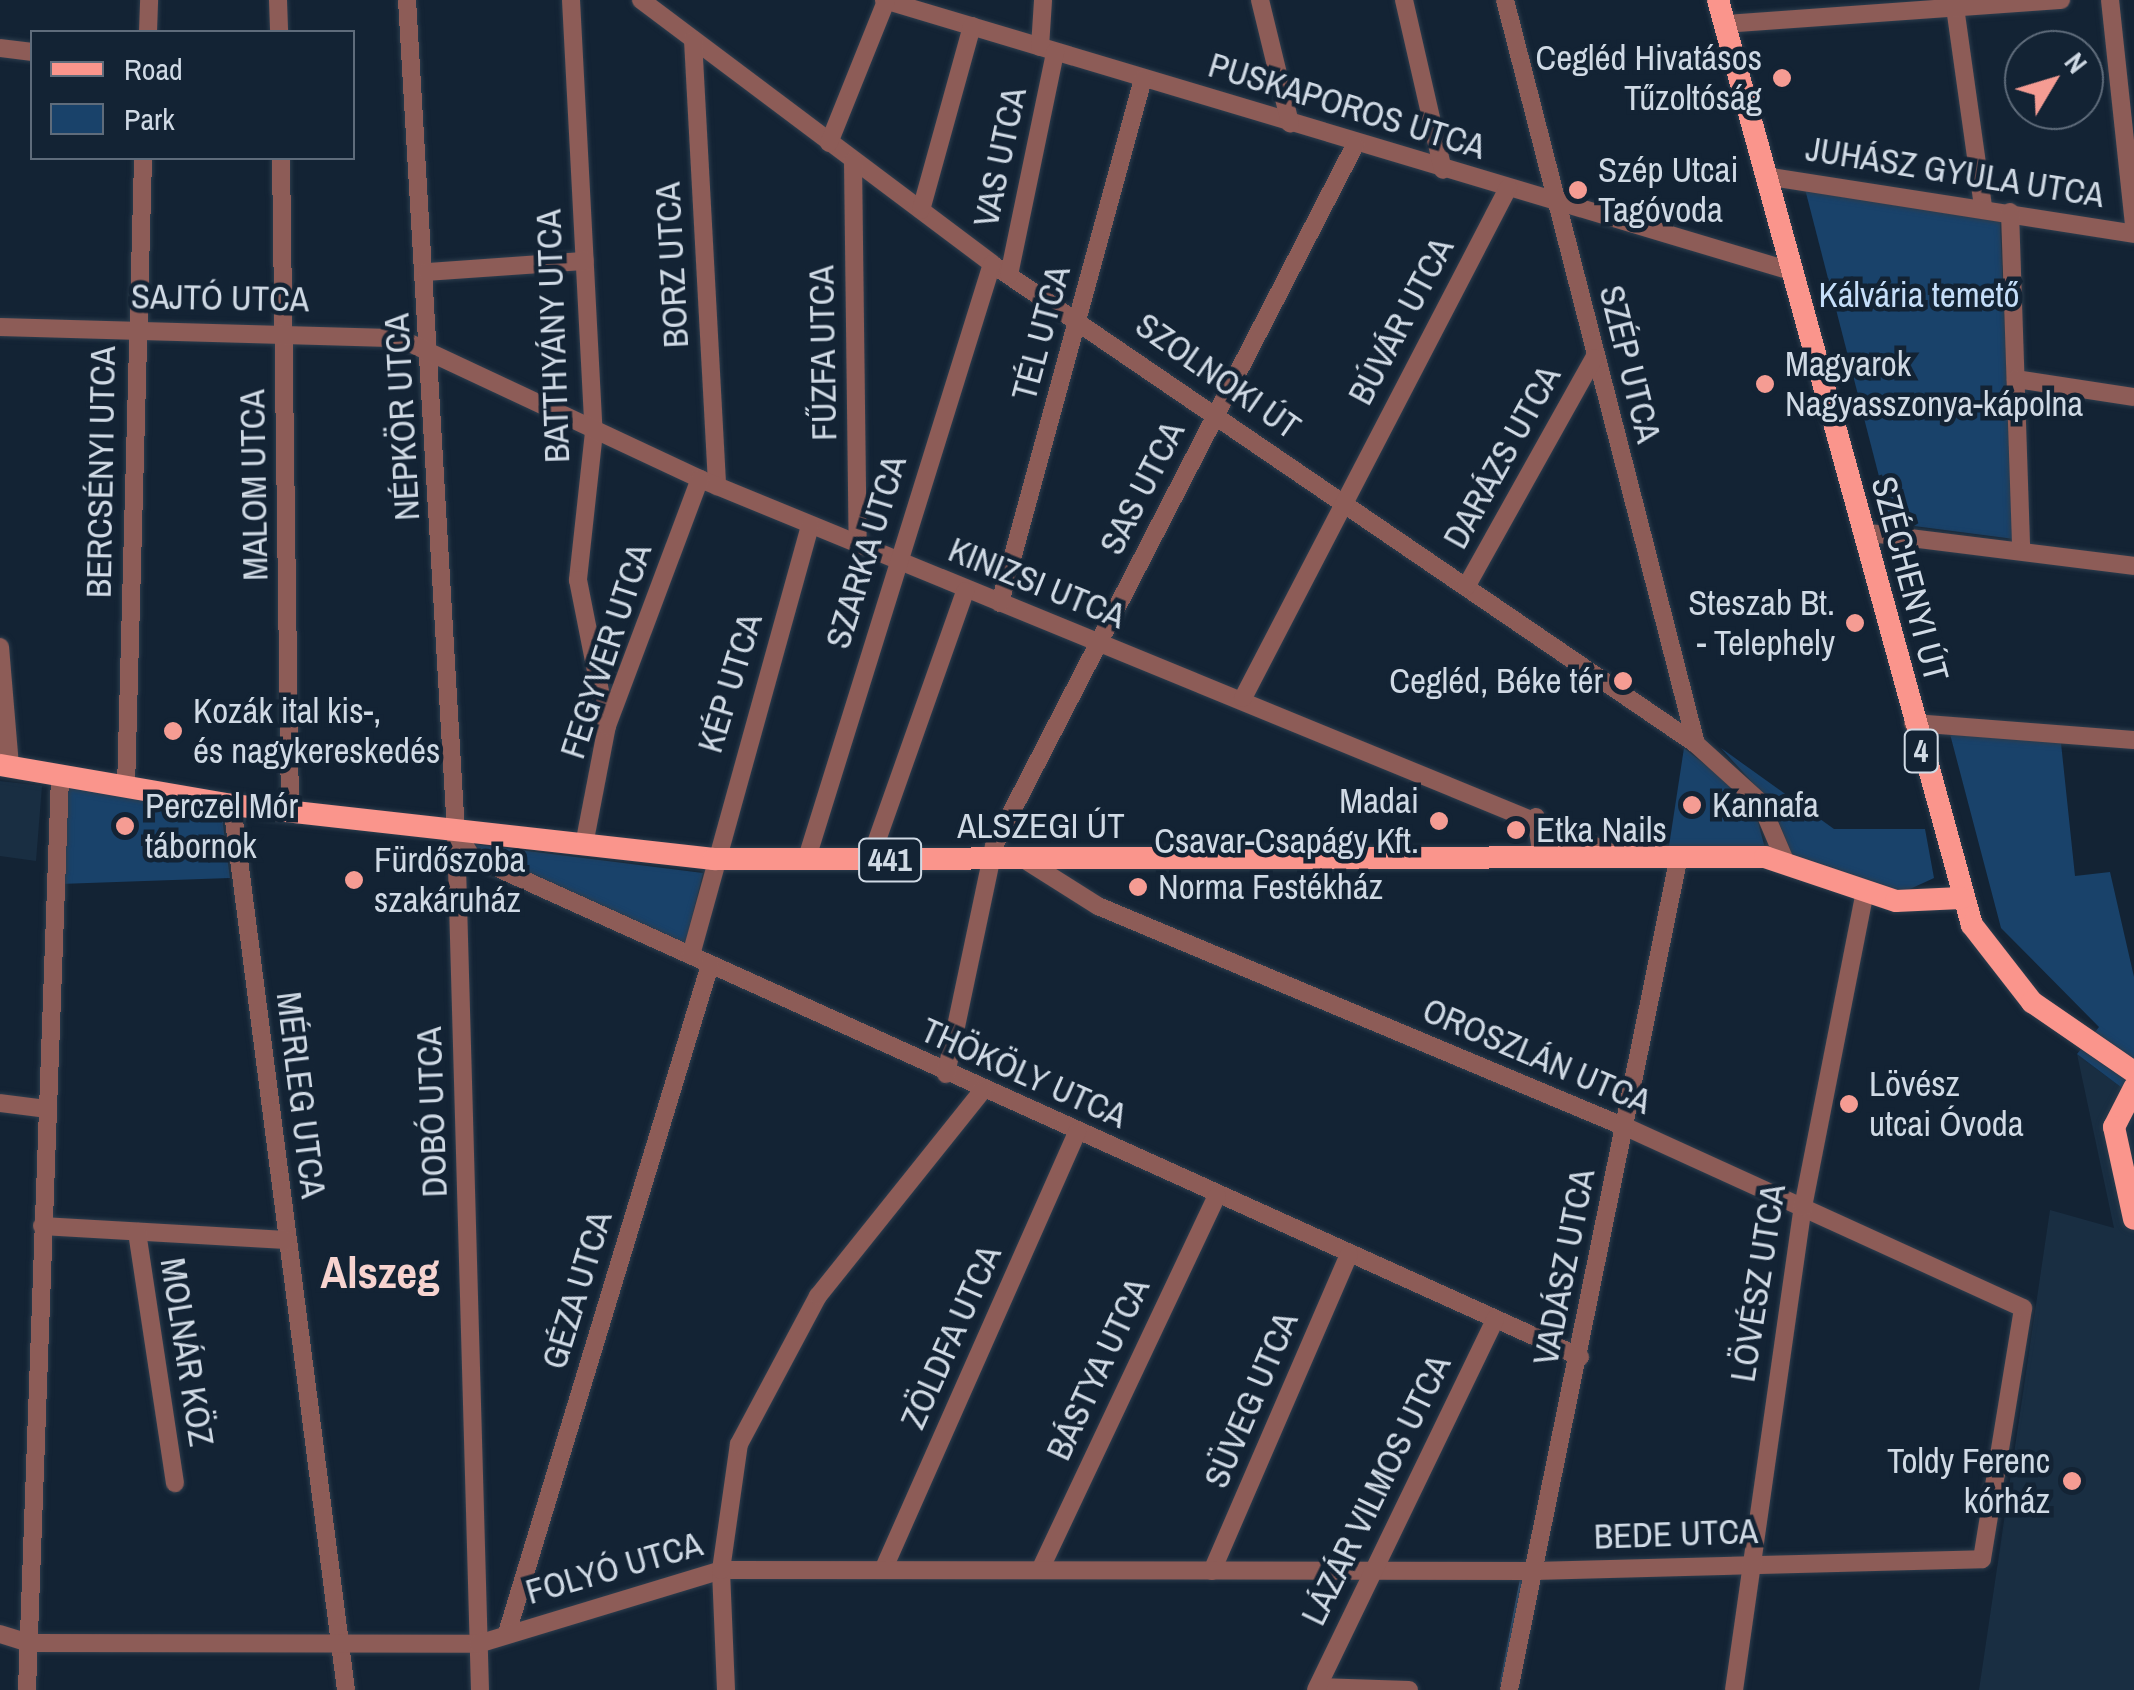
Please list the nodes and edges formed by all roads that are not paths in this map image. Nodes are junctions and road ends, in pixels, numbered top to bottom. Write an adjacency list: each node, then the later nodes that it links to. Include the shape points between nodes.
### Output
1 (150, 0): 20 (street)
2 (278, 0): 21 (street)
3 (407, 0): 44 (street, NÉPKÖR UTCA)
4 (571, 0): 42 (street, BATTHYÁNY UTCA)
5 (642, 0): 22 (street, SZOLNOKI ÚT)
6 (885, 0): 17 (street, PUSKAPOROS UTCA); 28 (street)
7 (950, 0): 17 (street)
8 (1043, 0): 24 (street, VAS UTCA)
9 (1260, 0): 27 (street)
10 (1404, 0): 33 (street)
11 (1505, 0): 36 (street, SZÉP UTCA)
12 (1718, 0): 18 (main road, SZÉCHENYI ÚT / 4)
13 (2061, 0): 15 (street)
14 (2110, 0): 40 (street)
15 (1954, 3): 16 (street); 37 (street)
16 (1834, 6): 18 (street)
17 (954, 20): 19 (street, PUSKAPOROS UTCA)
18 (1724, 24): 34 (main road, SZÉCHENYI ÚT / 4)
19 (972, 26): 24 (street, PUSKAPOROS UTCA); 38 (street)
20 (148, 30)
21 (279, 30)
22 (692, 40): 28 (street, SZOLNOKI ÚT); 57 (street, BORZ UTCA)
23 (0, 48): 25 (street)
24 (1047, 49): 26 (street, PUSKAPOROS UTCA); 46 (street, VAS UTCA)
25 (30, 52)
26 (1142, 78): 27 (street, PUSKAPOROS UTCA); 47 (street, TÉL UTCA)
27 (1290, 123): 29 (street, PUSKAPOROS UTCA)
28 (829, 143): 32 (street, SZOLNOKI ÚT)
29 (1355, 144): 33 (street, PUSKAPOROS UTCA); 55 (street, SAS UTCA)
30 (144, 160): 49 (street, BERCSÉNYI UTCA)
31 (281, 160): 50 (street, MALOM UTCA)
32 (853, 161): 38 (street, SZOLNOKI ÚT); 61 (street, FŰZFA UTCA)
33 (1442, 170): 35 (street, PUSKAPOROS UTCA)
34 (1765, 176): 37 (street, JUHÁSZ GYULA UTCA); 45 (main road, SZÉCHENYI ÚT / 4)
35 (1508, 188): 36 (street, PUSKAPOROS UTCA); 58 (street, BÚVÁR UTCA)
36 (1556, 203): 45 (street, PUSKAPOROS UTCA); 52 (street, SZÉP UTCA)
37 (1983, 207): 39 (street, JUHÁSZ GYULA UTCA)
38 (920, 210): 43 (street, SZOLNOKI ÚT)
39 (2010, 212): 41 (street, JUHÁSZ GYULA UTCA); 53 (street)
40 (2134, 225)
41 (2134, 234)
42 (586, 261): 44 (street); 56 (street, BATTHYÁNY UTCA)
43 (992, 264): 46 (street, SZOLNOKI ÚT); 63 (street, SZARKA UTCA)
44 (428, 272): 51 (street, NÉPKÖR UTCA)
45 (1791, 272): 60 (main road, SZÉCHENYI ÚT / 4)
46 (1010, 275): 47 (street, SZOLNOKI ÚT)
47 (1078, 321): 55 (street, SZOLNOKI ÚT); 67 (street, TÉL UTCA)
48 (0, 326): 49 (street, SAJTÓ UTCA)
49 (138, 328): 50 (street, SAJTÓ UTCA); 77 (street, BERCSÉNYI UTCA)
50 (284, 332): 51 (street, SAJTÓ UTCA, via 398,338); 79 (street, MALOM UTCA)
51 (432, 358): 56 (street, KINIZSI UTCA); 81 (street, NÉPKÖR UTCA)
52 (1594, 358): 65 (street, DARÁZS UTCA); 74 (street, SZÉP UTCA)
53 (2016, 380): 54 (street); 62 (street)
54 (2134, 397)
55 (1214, 416): 58 (street, SZOLNOKI ÚT); 68 (street, SAS UTCA)
56 (594, 432): 57 (street, KINIZSI UTCA); 72 (street, BATTHYÁNY UTCA, via 578,580)
57 (708, 483): 59 (street, KINIZSI UTCA); 72 (street, FEGYVER UTCA)
58 (1342, 502): 65 (street, SZOLNOKI ÚT); 70 (street, BÚVÁR UTCA)
59 (810, 526): 61 (street, KINIZSI UTCA); 87 (street, KÉP UTCA)
60 (1862, 532): 62 (street); 71 (main road, SZÉCHENYI ÚT / 4)
61 (858, 545): 63 (street, KINIZSI UTCA)
62 (2021, 552): 64 (street)
63 (896, 561): 66 (street, KINIZSI UTCA); 88 (street, SZARKA UTCA)
64 (2134, 566)
65 (1466, 587): 74 (street, SZOLNOKI ÚT)
66 (965, 590): 67 (street, KINIZSI UTCA); 89 (street)
67 (1000, 604): 68 (street, KINIZSI UTCA)
68 (1100, 645): 70 (street, KINIZSI UTCA); 90 (street, SAS UTCA)
69 (0, 646): 75 (street)
70 (1243, 698): 80 (street, KINIZSI UTCA)
71 (1913, 723): 73 (street); 86 (main road, SZÉCHENYI ÚT / 4)
72 (608, 726): 82 (street, FEGYVER UTCA)
73 (2134, 740)
74 (1696, 744): 92 (street, SZOLNOKI ÚT, via 1760,802)
75 (5, 766): 76 (main road, ALSZEGI ÚT / 441)
76 (60, 778): 77 (main road, ALSZEGI ÚT / 441); 103 (street)
77 (126, 788): 78 (main road, ALSZEGI ÚT / 441)
78 (232, 805): 79 (main road, ALSZEGI ÚT / 441); 111 (street, MÉRLEG UTCA)
79 (290, 811): 81 (main road, ALSZEGI ÚT / 441)
80 (1536, 817): 84 (street, KINIZSI UTCA); 85 (street)
81 (456, 831): 82 (main road, ALSZEGI ÚT / 441); 96 (street, THÖKÖLY UTCA, via 470,856); 128 (street, DOBÓ UTCA)
82 (584, 845): 87 (main road, ALSZEGI ÚT / 441)
83 (1679, 856): 84 (main road, ALSZEGI ÚT / 441); 92 (main road, ALSZEGI ÚT / 441); 104 (street, VADÁSZ UTCA)
84 (1621, 857): 85 (main road, ALSZEGI ÚT / 441)
85 (1542, 858): 91 (main road, ALSZEGI ÚT / 441)
86 (1950, 858): 94 (main road, SZÉCHENYI ÚT / 4); 95 (main road, via 1950,878)
87 (714, 859): 88 (main road, ALSZEGI ÚT / 441); 96 (street)
88 (806, 860): 89 (main road, ALSZEGI ÚT / 441)
89 (870, 860): 90 (main road, ALSZEGI ÚT / 441)
90 (991, 861): 91 (main road, ALSZEGI ÚT / 441); 99 (street, SAS UTCA)
91 (1028, 862): 104 (street, OROSZLÁN UTCA, via 1098,906)
92 (1786, 863): 93 (main road, ALSZEGI ÚT / 441)
93 (1865, 890): 95 (main road, ALSZEGI ÚT / 441); 107 (street, LÖVÉSZ UTCA)
94 (1962, 898): 95 (main road, ALSZEGI ÚT / 441); 98 (main road, SZÉCHENYI ÚT / 4, via 1981,941 2032,1002)
95 (1916, 903)
96 (692, 955): 97 (street, THÖKÖLY UTCA)
97 (710, 965): 99 (street, THÖKÖLY UTCA); 124 (street, GÉZA UTCA)
98 (2134, 1072)
99 (946, 1074): 101 (street, THÖKÖLY UTCA)
100 (2134, 1088): 108 (main road, via 2114,1127)
101 (983, 1090): 105 (street, THÖKÖLY UTCA); 119 (street, via 779,1356 739,1444)
102 (0, 1104): 103 (street)
103 (47, 1108): 109 (street)
104 (1625, 1127): 107 (street, OROSZLÁN UTCA); 114 (street, VADÁSZ UTCA)
105 (1077, 1132): 106 (street, THÖKÖLY UTCA); 118 (street, ZÖLDFA UTCA)
106 (1217, 1196): 112 (street, THÖKÖLY UTCA); 120 (street, BÁSTYA UTCA)
107 (1803, 1208): 116 (street, OROSZLÁN UTCA, via 2023,1308); 117 (street, LÖVÉSZ UTCA)
108 (2134, 1220)
109 (42, 1226): 110 (street); 126 (street)
110 (137, 1232): 111 (street); 115 (street, MOLNÁR KÖZ)
111 (286, 1240): 127 (street, MÉRLEG UTCA)
112 (1349, 1254): 113 (street, THÖKÖLY UTCA); 122 (street, SÜVEG UTCA)
113 (1495, 1318): 114 (street, THÖKÖLY UTCA); 123 (street, LÁZÁR VILMOS UTCA)
114 (1580, 1357): 121 (street, VADÁSZ UTCA)
115 (175, 1483)
116 (1982, 1559): 117 (street, BEDE UTCA)
117 (1746, 1564): 121 (street, BEDE UTCA); 136 (street, LÖVÉSZ UTCA)
118 (884, 1568): 119 (street, FOLYÓ UTCA); 120 (street, FOLYÓ UTCA)
119 (721, 1570): 124 (street, FOLYÓ UTCA); 133 (street)
120 (1040, 1570): 122 (street, FOLYÓ UTCA)
121 (1534, 1570): 123 (street, BEDE UTCA); 135 (street, VADÁSZ UTCA)
122 (1212, 1571): 123 (street, FOLYÓ UTCA)
123 (1371, 1572): 129 (street, LÁZÁR VILMOS UTCA)
124 (506, 1632): 128 (street, FOLYÓ UTCA)
125 (0, 1634): 126 (street, FOLYÓ UTCA)
126 (29, 1644): 127 (street, FOLYÓ UTCA); 130 (street)
127 (341, 1644): 128 (street, FOLYÓ UTCA); 131 (street, MÉRLEG UTCA)
128 (478, 1644): 132 (street, DOBÓ UTCA)
129 (1317, 1688): 134 (street)
130 (27, 1690)
131 (346, 1690)
132 (480, 1690)
133 (726, 1690)
134 (1409, 1690)
135 (1510, 1690)
136 (1734, 1690)

